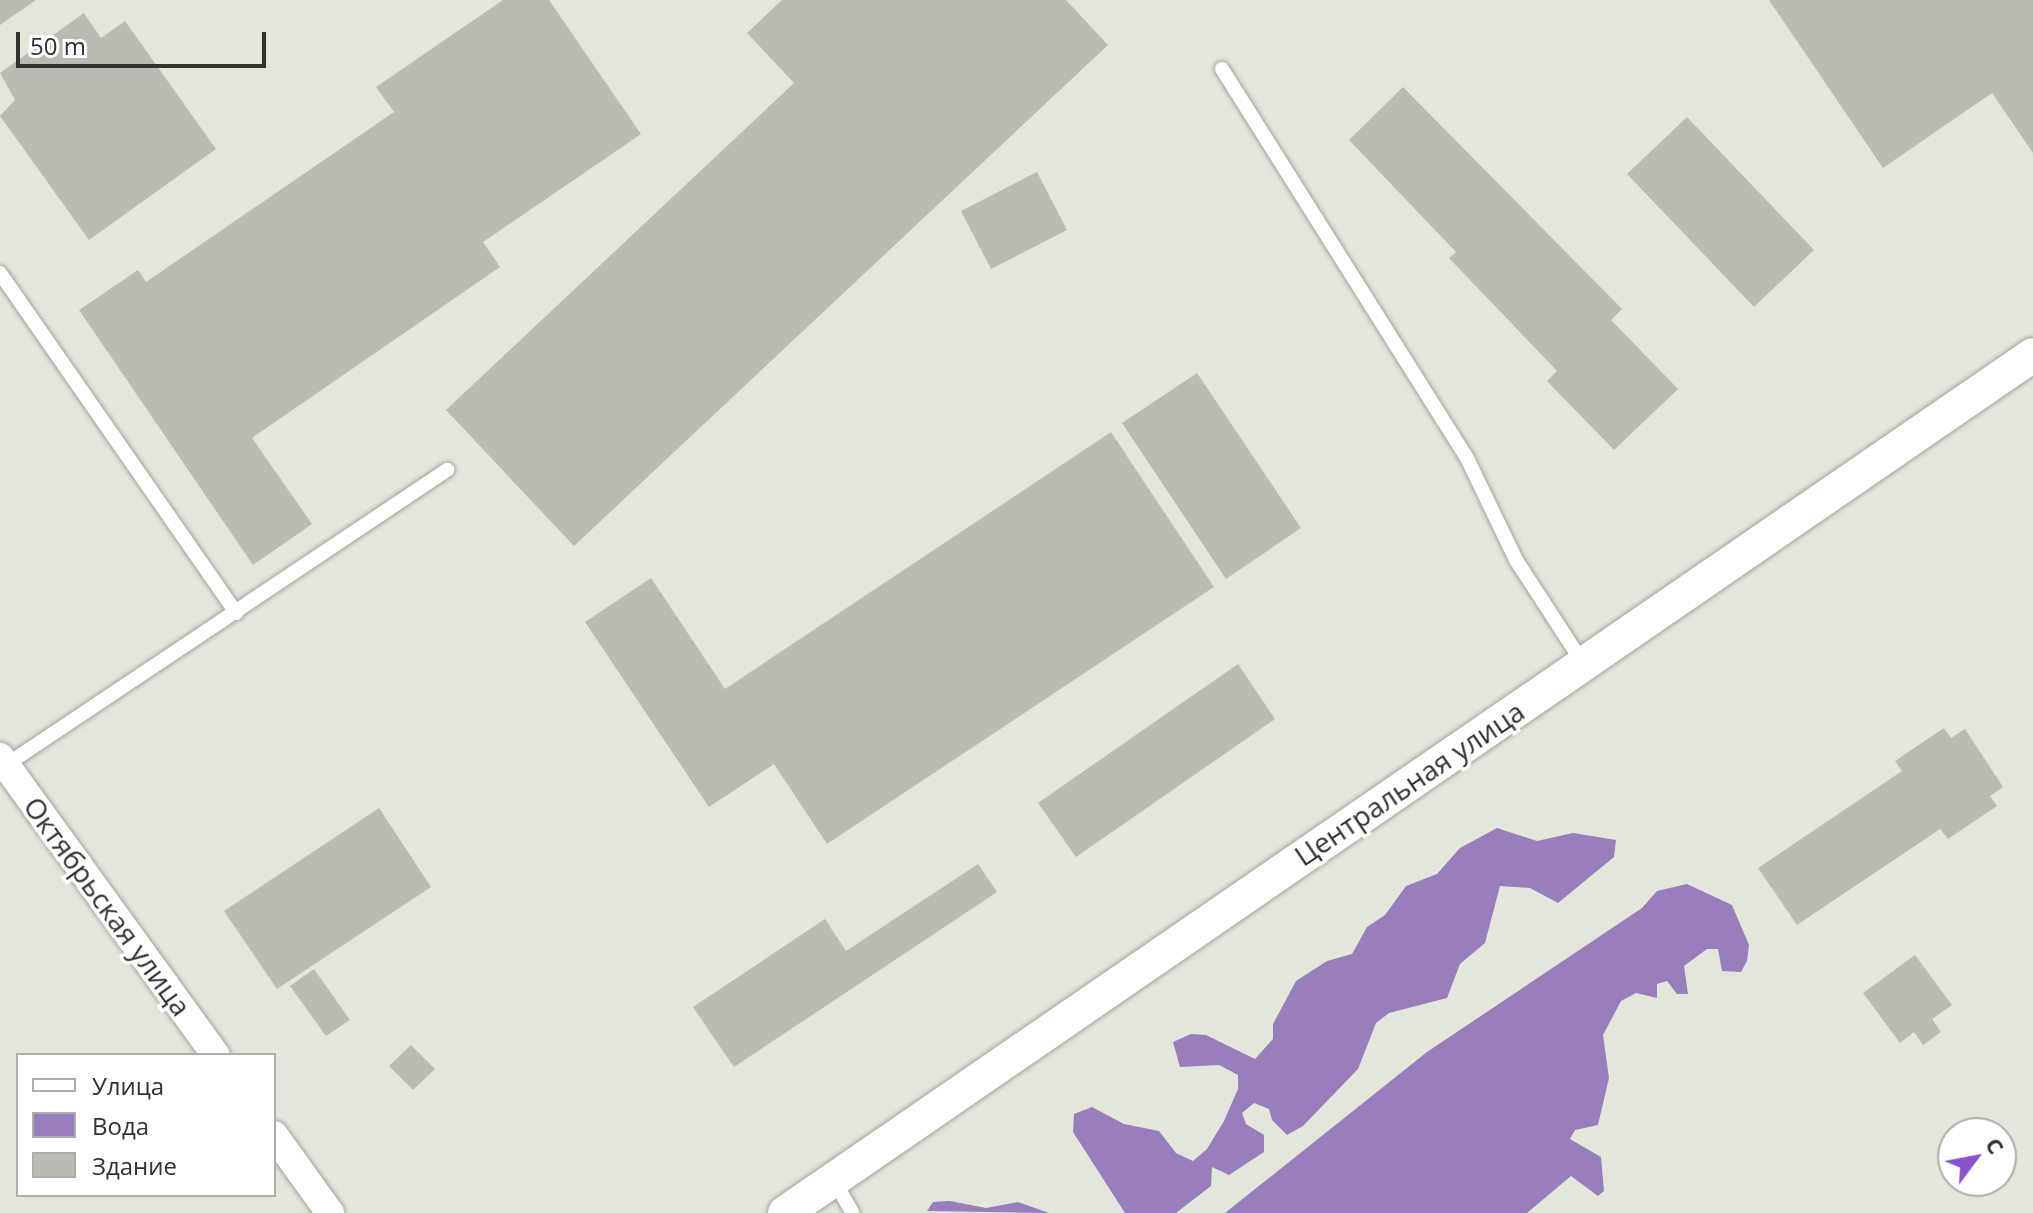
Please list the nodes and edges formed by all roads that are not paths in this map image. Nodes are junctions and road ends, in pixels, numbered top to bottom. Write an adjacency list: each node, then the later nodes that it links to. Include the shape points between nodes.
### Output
1 (1222, 69): 6 (lane, via 1467,458 1516,560)
2 (0, 273): 5 (lane)
3 (2033, 355): 6 (street, Центральная улица)
4 (447, 470): 5 (lane)
5 (236, 613): 7 (lane)
6 (1583, 664): 10 (street, Центральная улица)
7 (3, 761): 8 (street, Октябрьская улица)
8 (215, 1053)
9 (276, 1138): 11 (street)
10 (833, 1179): 12 (street, Центральная улица); 13 (lane)
11 (330, 1213)
12 (785, 1213)
13 (853, 1213)

